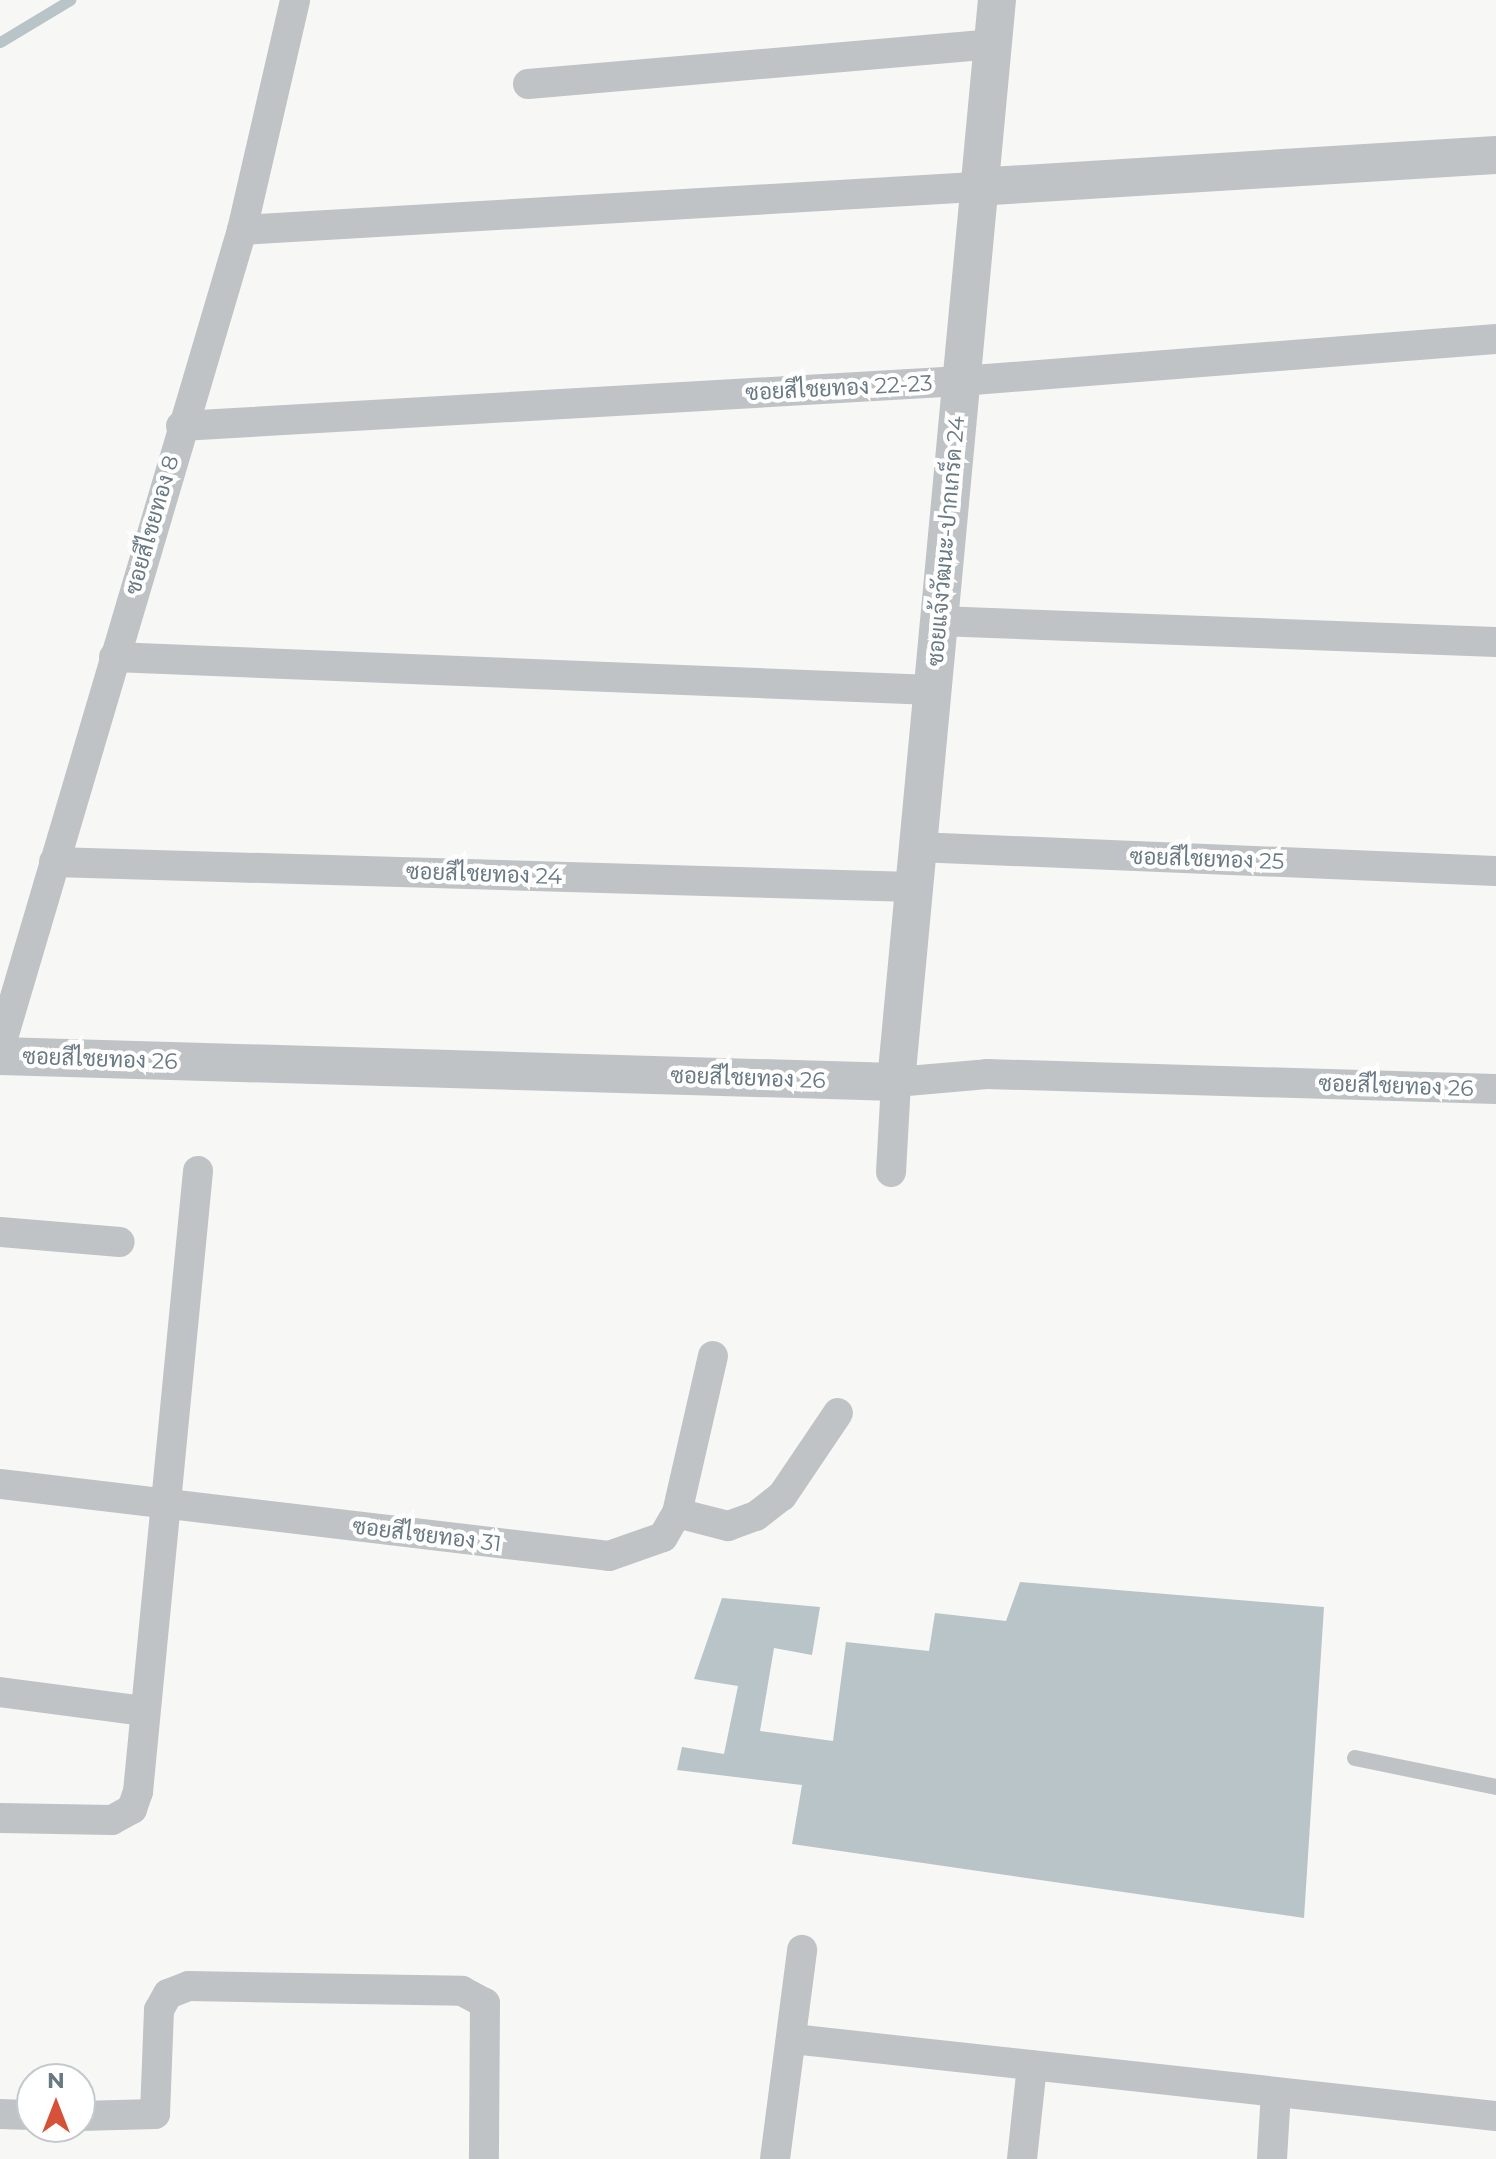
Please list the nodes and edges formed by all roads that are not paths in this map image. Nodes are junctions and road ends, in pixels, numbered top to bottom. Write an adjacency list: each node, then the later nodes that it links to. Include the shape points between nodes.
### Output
1 (295, 0): 7 (street, ซอยสีไชยทอง 8)
2 (997, 0): 3 (street, ซอยแจ้งวัฒนะ-ปากเกร็ด 24)
3 (991, 44): 4 (street); 6 (street, ซอยแจ้งวัฒนะ-ปากเกร็ด 24)
4 (528, 84)
5 (1496, 155): 6 (street)
6 (975, 187): 7 (street); 9 (street, ซอยแจ้งวัฒนะ-ปากเกร็ด 24)
7 (242, 230): 10 (street, ซอยสีไชยทอง 8)
8 (1496, 339): 9 (street, ซอยสีไชยทอง 22-23)
9 (961, 381): 10 (street, ซอยสีไชยทอง 22-23); 11 (street, ซอยแจ้งวัฒนะ-ปากเกร็ด 24)
10 (181, 426): 13 (street, ซอยสีไชยทอง 8)
11 (938, 621): 12 (street); 14 (street, ซอยแจ้งวัฒนะ-ปากเกร็ด 24)
12 (1496, 642)
13 (114, 657): 14 (street); 16 (street, ซอยสีไชยทอง 8)
14 (932, 690): 15 (street, ซอยแจ้งวัฒนะ-ปากเกร็ด 24)
15 (917, 847): 17 (street, ซอยสีไชยทอง 25); 18 (street, ซอยแจ้งวัฒนะ-ปากเกร็ด 24)
16 (54, 862): 18 (street, ซอยสีไชยทอง 24); 19 (street, ซอยสีไชยทอง 8)
17 (1496, 871)
18 (914, 887): 21 (street, ซอยแจ้งวัฒนะ-ปากเกร็ด 24)
19 (0, 1048)
20 (0, 1056): 21 (street, ซอยสีไชยทอง 26)
21 (896, 1082): 22 (street, ซอยสีไชยทอง 26, via 987,1074); 24 (street)
22 (1496, 1089)
23 (198, 1171): 30 (street)
24 (891, 1172)
25 (0, 1232): 26 (street)
26 (120, 1242)
27 (713, 1356): 31 (street, ซอยสีไชยทอง 31)
28 (838, 1413): 31 (street, via 782,1496 756,1516 728,1526)
29 (0, 1484): 30 (street, ซอยสีไชยทอง 31)
30 (163, 1505): 31 (street, ซอยสีไชยทอง 31, via 609,1556 663,1537); 33 (street)
31 (677, 1513)
32 (0, 1692): 33 (street)
33 (145, 1711): 36 (street, via 132,1809 112,1820)
34 (1355, 1758): 35 (lane)
35 (1496, 1787)
36 (0, 1818)
37 (802, 1950): 38 (street)
38 (793, 2039): 39 (street); 44 (street)
39 (1032, 2066): 40 (street); 45 (street)
40 (1276, 2092): 42 (street); 46 (street)
41 (96, 2116): 43 (street, via 155,2114 159,2010 168,1994 189,1986 462,1991 485,2003)
42 (1496, 2116)
43 (484, 2159)
44 (775, 2159)
45 (1022, 2159)
46 (1272, 2159)

